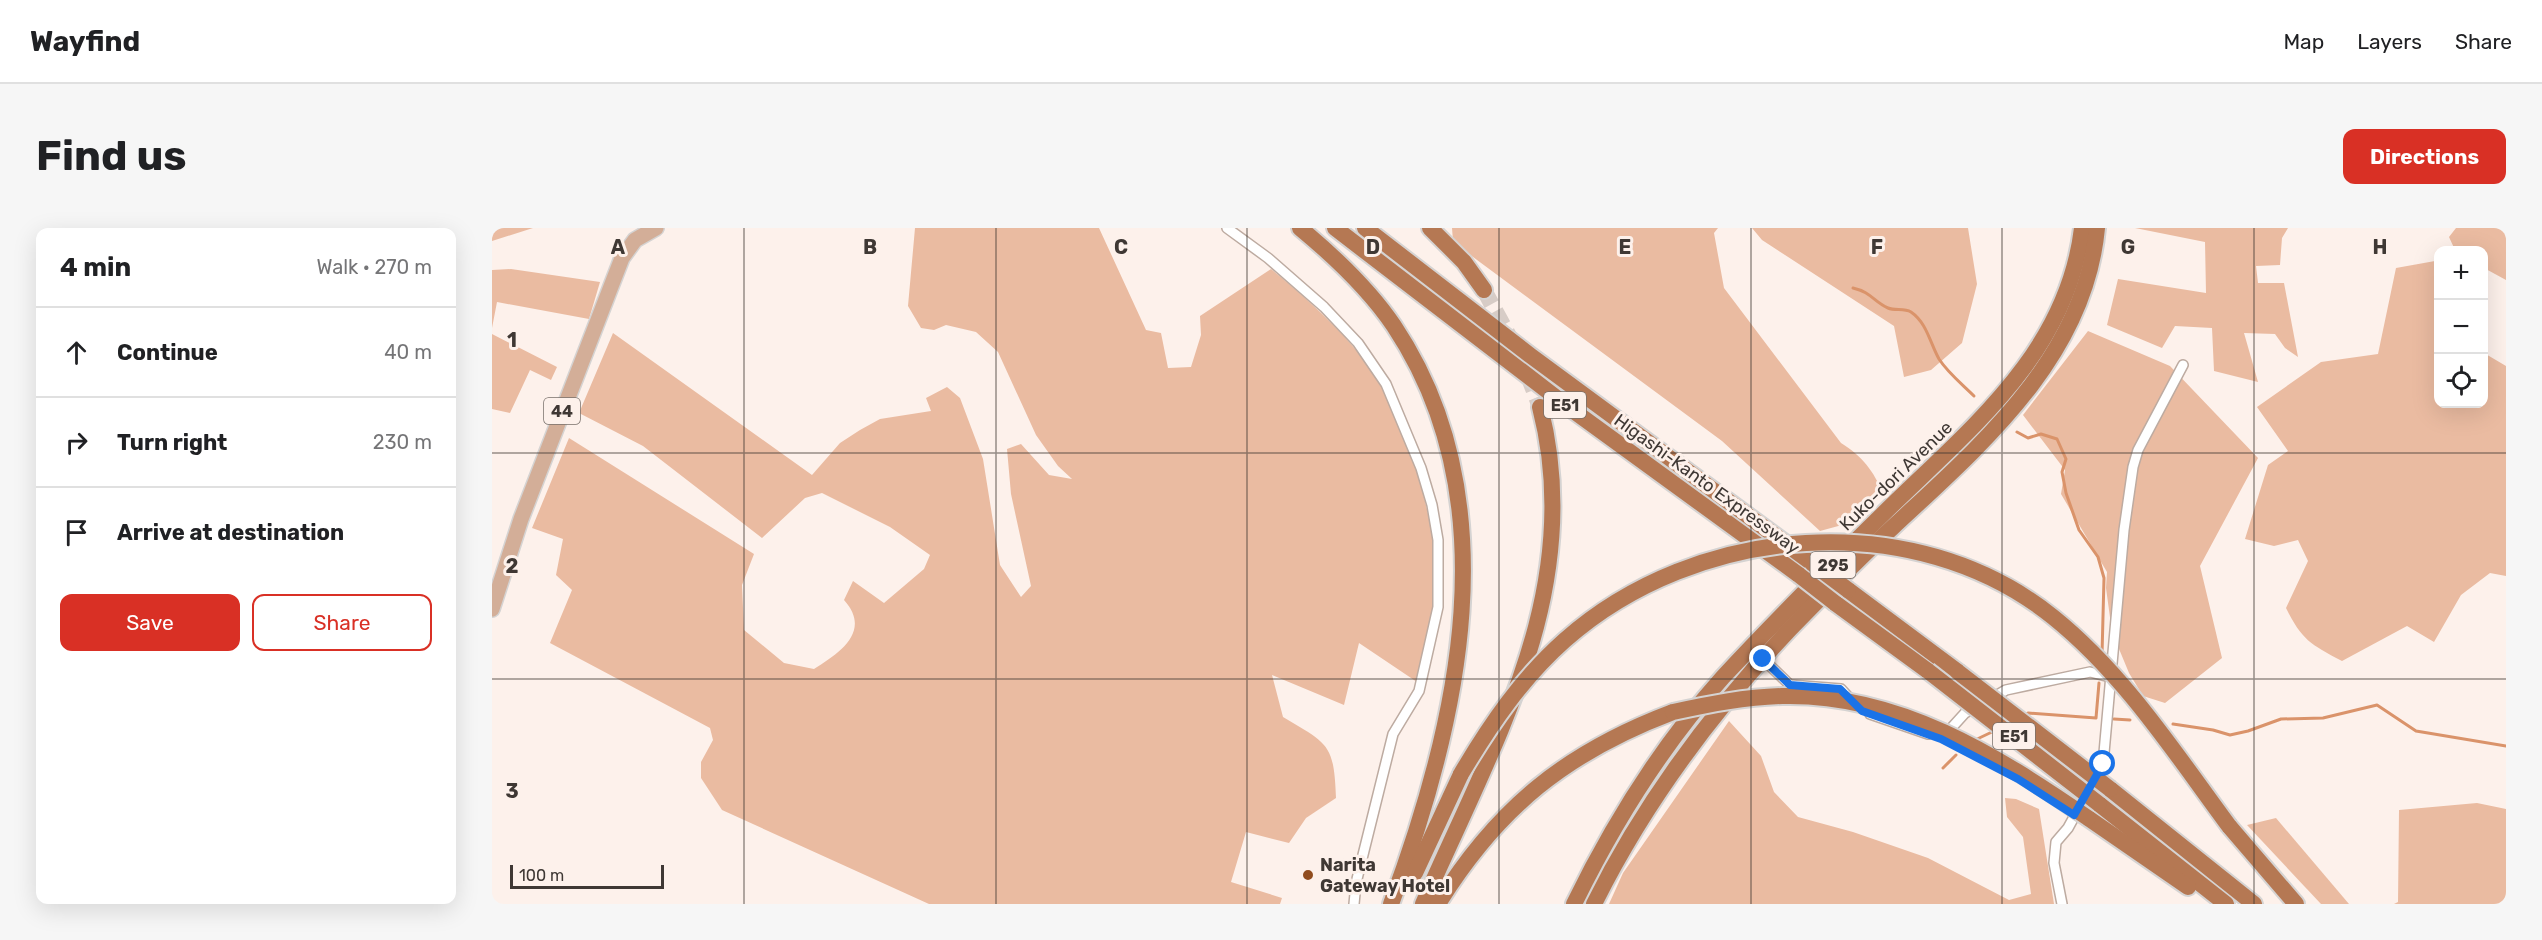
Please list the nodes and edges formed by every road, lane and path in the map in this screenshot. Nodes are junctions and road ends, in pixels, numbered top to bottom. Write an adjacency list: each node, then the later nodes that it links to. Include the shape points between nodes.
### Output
1 (1227, 228): 17 (street, via 1324,307 1358,343 1386,384 1432,505 1438,540 1438,607 1419,691 1392,734)
2 (1300, 228): 18 (highway, via 1340,262 1394,326 1435,402 1458,496 1463,590 1454,685 1429,792)
3 (1335, 228): 26 (highway, Higashi-Kanto Expressway / E51, bridge, via 1571,409 1928,671)
4 (1365, 228): 27 (highway, Higashi-Kanto Expressway / E51, bridge, via 1958,672)
5 (1430, 228): 9 (highway, via 1464,262)
6 (2082, 228): 22 (highway, Kuko-dori Avenue / 295, via 2068,287 2035,356 1990,412 1722,678 1616,825)
7 (2097, 228): 13 (highway, Kuko-dori Avenue / 295, via 2073,318 2043,372 1989,435 1848,570)
8 (650, 230): 12 (main road, 44, via 627,249 615,274 521,519)
9 (1484, 290)
10 (2183, 365): 14 (street, via 2133,467)
11 (1540, 407): 20 (highway, via 1555,503 1548,584 1522,671)
12 (492, 609)
13 (1763, 659): 15 (street, via 1790,685 1840,689 1862,711); 23 (highway, Kuko-dori Avenue / 295, via 1708,724 1657,794)
14 (2110, 677): 15 (street, via 2090,672 2006,690 1965,713); 16 (street, via 2103,764)
15 (1941, 739): 16 (street)
16 (2081, 816): 21 (highway, bridge, via 1982,751 1921,721 1830,699 1738,699 1674,712 1586,751 1544,781 1494,829); 24 (street, via 2056,843 2054,863); 25 (highway)
17 (1354, 904)
18 (1391, 904)
19 (1401, 904): 28 (highway, bridge, via 1461,774 1495,719 1543,660 1589,621 1621,599 1674,573 1727,555 1778,545 1836,541 1919,553 1968,568 2052,616 2118,680 2229,825)
20 (1423, 904)
21 (1438, 904)
22 (1574, 904)
23 (1594, 904)
24 (2062, 904)
25 (2210, 904)
26 (2226, 904)
27 (2254, 904)
28 (2296, 904)

